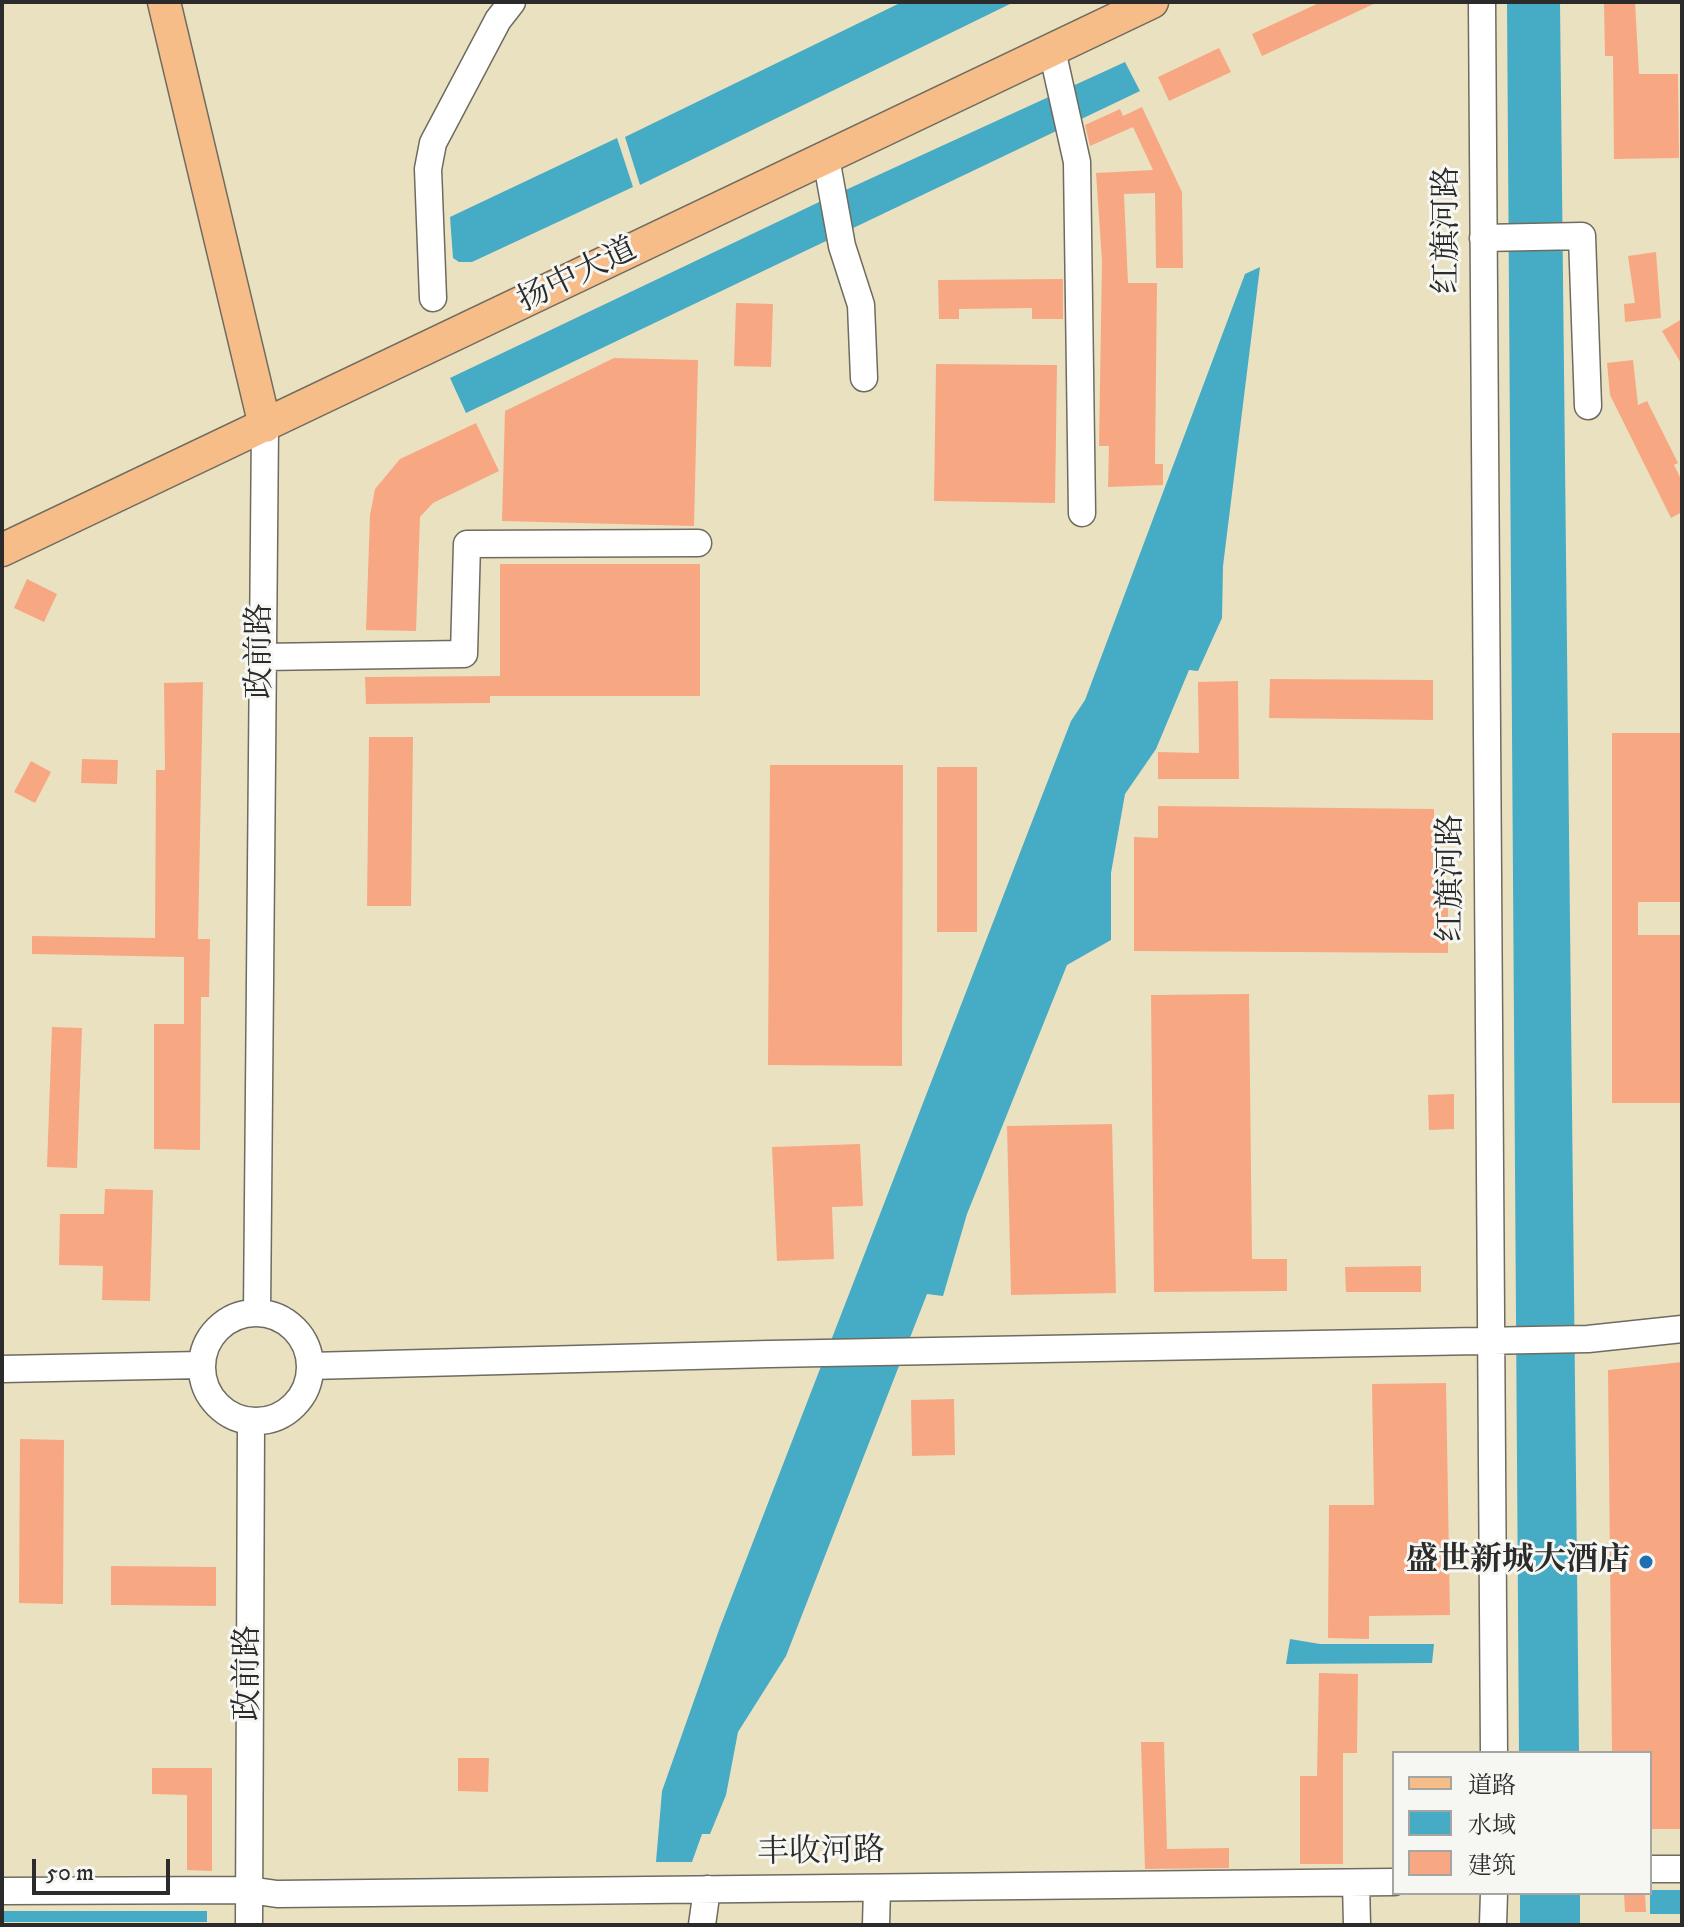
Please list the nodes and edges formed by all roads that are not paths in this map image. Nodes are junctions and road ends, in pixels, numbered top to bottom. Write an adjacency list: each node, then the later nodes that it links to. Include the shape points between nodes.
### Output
1 (164, 2): 12 (main road, 政前路)
2 (512, 2): 9 (street, via 433,143 428,169)
3 (1103, 2): 12 (main road, 扬中大道)
4 (1152, 2): 6 (main road, 扬中大道)
5 (1482, 2): 8 (street, 红旗河路)
6 (1052, 50): 7 (main road, 扬中大道); 13 (street, via 1077,162)
7 (826, 158): 10 (street, via 842,246 861,305); 12 (main road, 扬中大道)
8 (1483, 238): 11 (street, via 1582,236); 20 (street, 红旗河路)
9 (433, 298)
10 (864, 378)
11 (1588, 406)
12 (263, 415): 14 (main road, 扬中大道); 16 (main road, 扬中大道); 17 (street, 政前路)
13 (1082, 513)
14 (2, 527)
15 (698, 543): 17 (street, via 467,544 464,654)
16 (2, 550)
17 (262, 657): 18 (street, 政前路)
18 (257, 1312): 21 (street, via 236,1315 218,1327 206,1344); 22 (street, via 278,1316 295,1329)
19 (1682, 1329): 20 (street, via 1588,1339)
20 (1496, 1340): 22 (street); 25 (street, 红旗河路)
21 (201, 1365): 23 (street); 24 (street, via 204,1385 215,1403 232,1416)
22 (310, 1366): 24 (street, via 306,1388 293,1407 274,1418)
23 (2, 1369)
24 (251, 1421): 32 (street, 政前路)
25 (1494, 1751)
26 (1652, 1869): 27 (street)
27 (1682, 1869)
28 (1392, 1882): 29 (street, 丰收河路)
29 (1356, 1883): 30 (street, 丰收河路); 38 (street)
30 (877, 1888): 31 (street, 丰收河路); 37 (street)
31 (707, 1889): 32 (street, 丰收河路, via 277,1894); 36 (street)
32 (249, 1890): 33 (street, 丰收河路); 35 (street, 政前路)
33 (2, 1891)
34 (1494, 1895): 39 (street)
35 (249, 1925)
36 (702, 1925)
37 (876, 1925)
38 (1357, 1925)
39 (1493, 1925)

